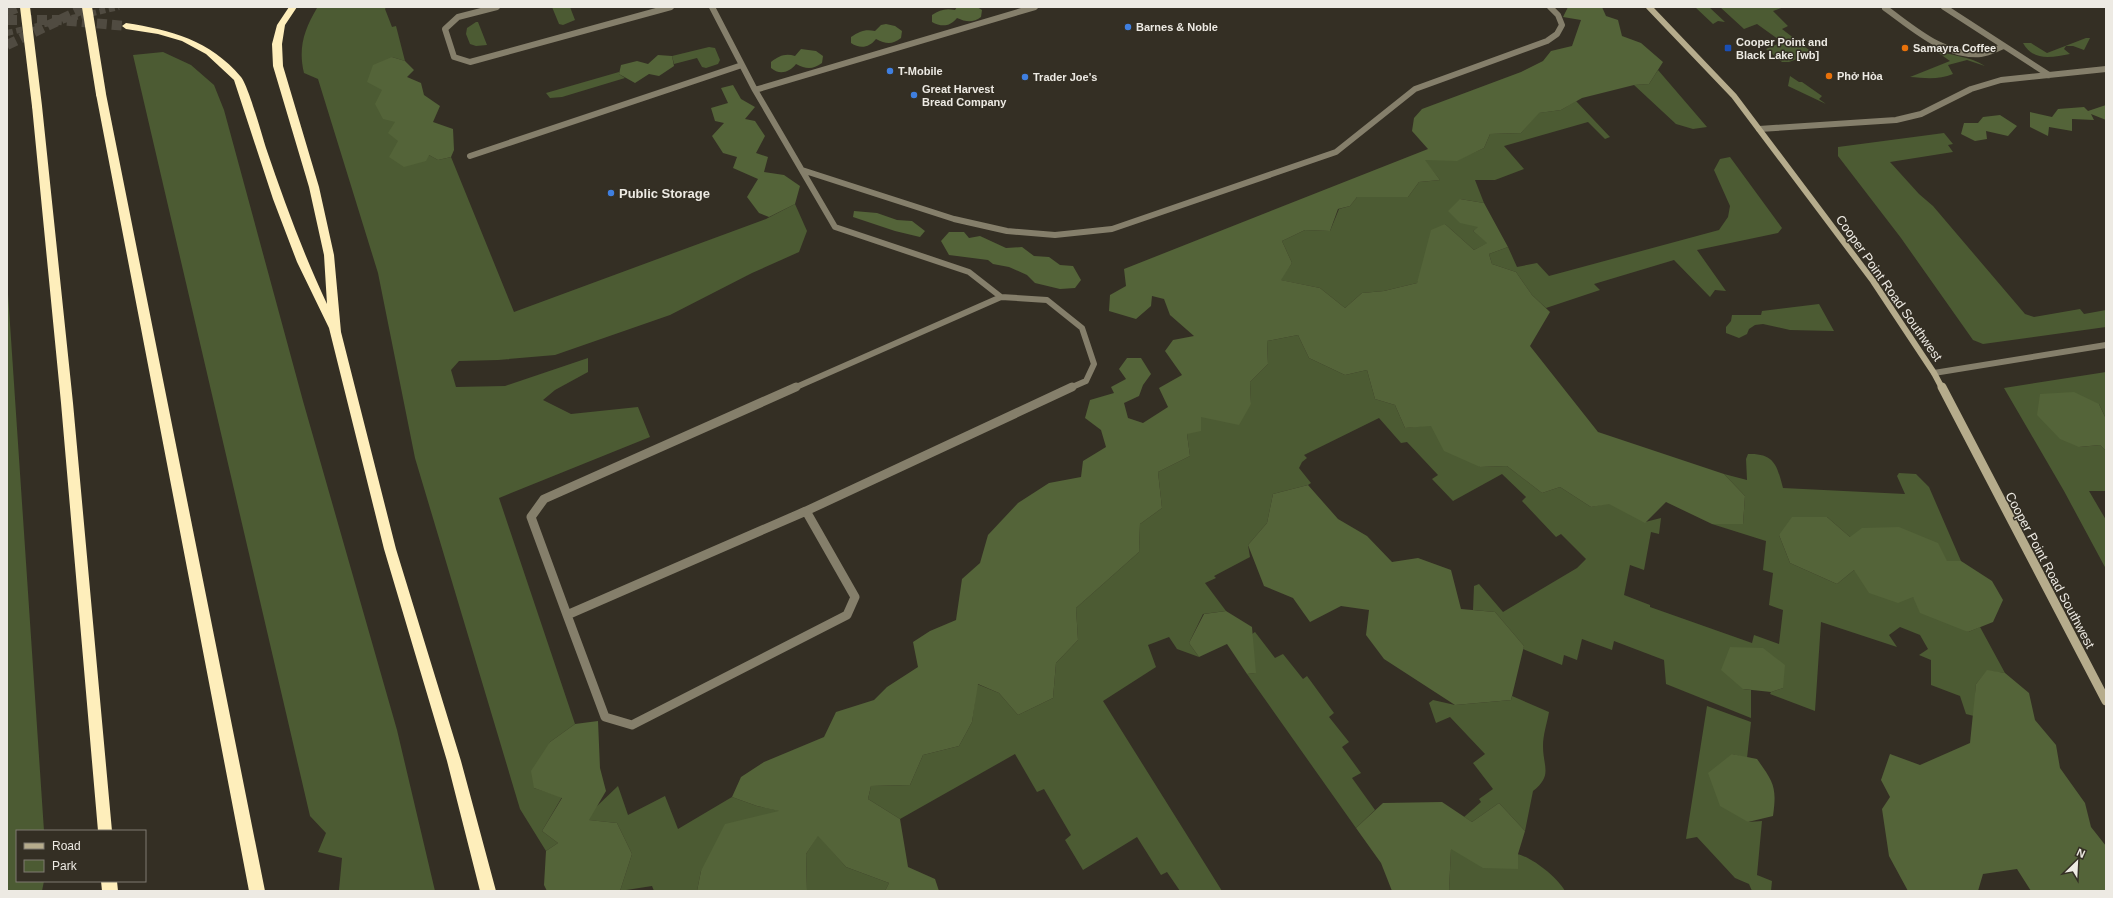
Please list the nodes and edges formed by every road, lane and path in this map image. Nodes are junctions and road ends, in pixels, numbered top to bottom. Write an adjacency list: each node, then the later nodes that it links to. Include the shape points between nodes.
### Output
1 (25, 7): 28 (highway, bridge, via 67,403)
2 (87, 7): 29 (highway, bridge, via 101,94)
3 (293, 7): 22 (highway, via 281,25 278,66 314,187 329,255)
4 (497, 7): 5 (lane, via 458,17 445,29 454,57 470,62)
5 (671, 7)
6 (712, 7): 14 (lane)
7 (1035, 7): 17 (lane)
8 (1550, 7): 20 (lane, via 1558,15 1562,25 1557,34 1547,41 1415,89 1336,152 1112,229 1055,234 1007,231 954,219)
9 (1649, 7): 18 (main road, Cooper Point Road Southwest, via 1734,96)
10 (1944, 7): 13 (lane)
11 (1885, 8): 13 (lane, via 1941,46 1953,51 1979,54)
12 (126, 26): 22 (highway, via 159,31 185,39 209,52 238,79 302,262)
13 (2004, 46): 16 (lane)
14 (742, 65): 17 (lane); 19 (lane)
15 (2106, 69): 16 (lane)
16 (2049, 75): 18 (lane, via 1985,84 1922,114 1896,120)
17 (755, 90): 20 (lane)
18 (1759, 129): 24 (main road, Cooper Point Road Southwest, via 1873,281)
19 (470, 156)
20 (802, 170): 21 (lane, via 835,228 969,272)
21 (1001, 297): 25 (lane, via 1047,300 1082,328 1094,364 1086,381); 26 (lane, via 544,499 531,517)
22 (335, 332): 30 (highway, via 390,549 454,761)
23 (2106, 346): 24 (lane)
24 (1934, 373): 27 (main road, Cooper Point Road Southwest)
25 (806, 511): 26 (lane); 26 (lane, via 854,597 847,615 632,725 605,717)
26 (567, 615)
27 (2106, 701)
28 (105, 830)
29 (257, 891)
30 (488, 891)

